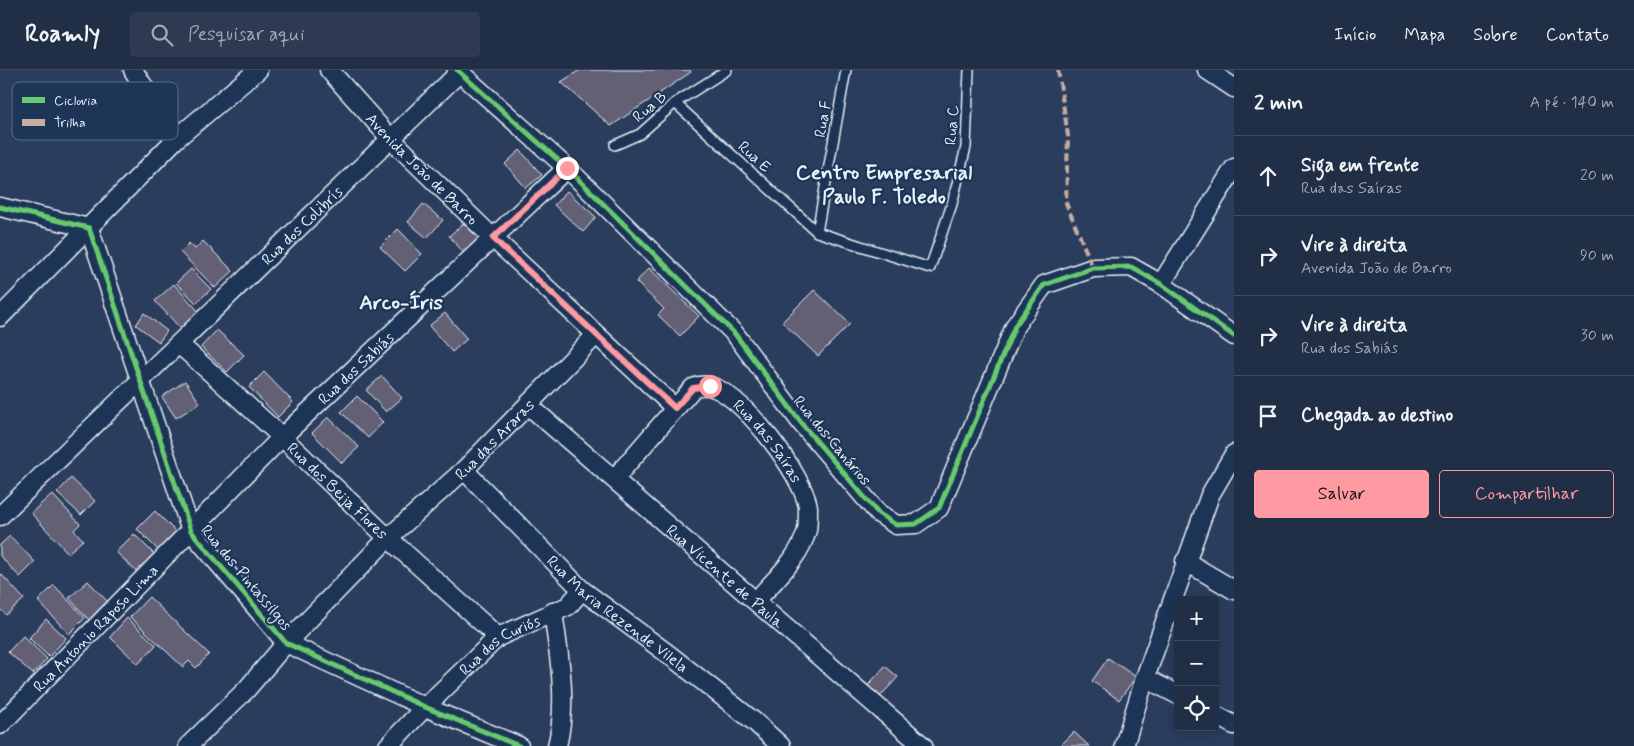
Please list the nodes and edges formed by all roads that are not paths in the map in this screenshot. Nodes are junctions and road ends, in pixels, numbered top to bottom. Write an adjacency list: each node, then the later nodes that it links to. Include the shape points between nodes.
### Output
1 (133, 70): 9 (street)
2 (258, 70): 12 (street)
3 (329, 70): 13 (street, Avenida João de Barro)
4 (727, 70): 11 (lane, Rua B)
5 (846, 70): 20 (lane, Rua F)
6 (969, 70): 22 (lane, Rua C, via 966,147 952,204)
7 (1207, 70): 10 (street)
8 (460, 71): 13 (street, Rua dos Colibrís); 16 (street, Rua dos Canários)
9 (141, 82)
10 (1234, 88)
11 (675, 103): 15 (lane, Rua B, via 640,134); 20 (lane, Rua E)
12 (178, 137)
13 (390, 138): 21 (street, Avenida João de Barro); 27 (street, Rua dos Colibrís)
14 (175, 140): 19 (street)
15 (615, 145)
16 (567, 168): 21 (street, Rua dos Sabiás); 23 (street, Rua dos Canários, via 735,334 802,424 878,512 896,525 916,524 939,508 1015,326 1044,285 1093,268 1131,267)
17 (1234, 168): 23 (street)
18 (0, 207): 19 (street)
19 (89, 228): 24 (street); 28 (street, Rua dos Pintassilgos)
20 (817, 232): 22 (lane, Rua E)
21 (493, 238): 25 (street, Avenida João de Barro); 31 (street, Rua dos Sabiás)
22 (930, 268)
23 (1162, 284): 26 (street, Rua dos Canários)
24 (0, 317)
25 (596, 335): 29 (street, Rua das Araras); 30 (street, Avenida João de Barro)
26 (1234, 336)
27 (179, 344): 28 (street, Rua dos Colibrís); 31 (street, Rua dos Beija Flores)
28 (140, 382): 35 (street, Rua dos Colibrís); 36 (street, Rua dos Pintassilgos)
29 (528, 405): 33 (street, Rua das Araras); 34 (street, Rua Vicente de Paula)
30 (675, 408): 34 (street, Rua das Saíras); 41 (street, Rua das Saíras, via 693,388 710,386 720,390 751,415 797,480 808,507 807,529 799,551)
31 (282, 438): 36 (street, Rua dos Sabiás); 37 (street, Rua dos Beija Flores)
32 (1234, 454): 38 (street, via 1210,495)
33 (464, 470): 37 (street, Rua das Araras); 39 (street, Rua Maria Rezende Vilela)
34 (614, 479): 41 (street, Rua Vicente de Paula)
35 (0, 516)
36 (191, 531): 44 (street, Rua dos Pintassilgos); 49 (street, Rua Antonio Raposo Lima)
37 (388, 538): 43 (street, Rua dos Beija Flores); 44 (street, Rua das Araras)
38 (1186, 561): 40 (street); 45 (street)
39 (582, 590): 42 (street, Rua dos Curiós, via 568,606); 55 (street, Rua Maria Rezende Vilela, via 672,657)
40 (1234, 590)
41 (756, 601): 56 (street, Rua Vicente de Paula)
42 (553, 612): 43 (street, Rua dos Curiós); 54 (street, via 562,698)
43 (498, 637): 47 (street, Rua dos Curiós)
44 (286, 643): 47 (street, Rua dos Pintassilgos); 51 (street, Rua das Araras, via 246,690)
45 (1145, 678): 46 (street); 57 (street)
46 (1174, 693)
47 (424, 708): 52 (street, Rua dos Curiós); 53 (street, Rua dos Pintassilgos)
48 (1219, 717): 50 (street)
49 (0, 725)
50 (1234, 725)
51 (188, 746)
52 (388, 746)
53 (519, 746)
54 (557, 746)
55 (781, 746)
56 (923, 746)
57 (1124, 746)

